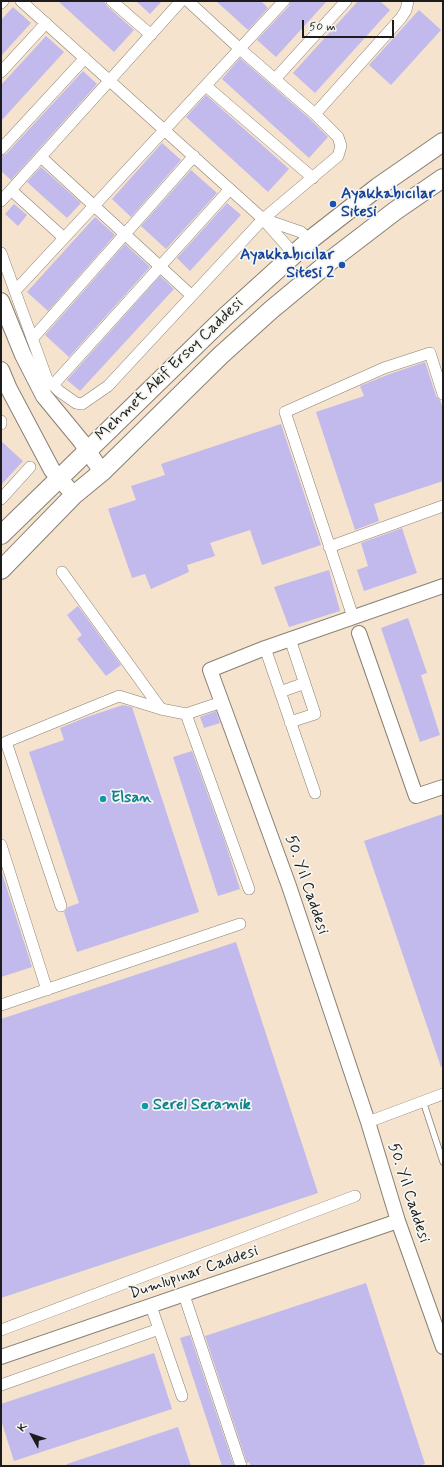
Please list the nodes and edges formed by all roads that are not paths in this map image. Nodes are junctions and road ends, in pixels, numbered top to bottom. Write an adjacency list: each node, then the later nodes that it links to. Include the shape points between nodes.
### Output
1 (3, 1): 8 (street)
2 (21, 1): 10 (street)
3 (112, 1): 11 (street)
4 (181, 1): 11 (street)
5 (188, 1): 12 (street)
6 (346, 1): 15 (street)
7 (408, 1): 18 (street, via 401,18)
8 (1, 3)
9 (279, 3): 12 (street)
10 (46, 23): 13 (street); 14 (street)
11 (151, 35): 16 (street)
12 (240, 49): 15 (street); 17 (street)
13 (85, 58): 16 (street); 21 (street)
14 (1, 72)
15 (276, 79): 18 (street)
16 (110, 81): 19 (street); 23 (street)
17 (206, 86): 19 (street); 24 (street)
18 (316, 114): 24 (street, via 338,137 341,146 338,156)
19 (165, 130): 22 (street); 29 (street)
20 (443, 142): 33 (main road, Mehmet Akif Ersoy Caddesi, via 378,187)
21 (1, 149)
22 (194, 156): 26 (street); 31 (street)
23 (41, 157): 27 (street); 29 (street)
24 (313, 178): 30 (street)
25 (443, 178): 46 (main road, Mehmet Akif Ersoy Caddesi, via 395,211 270,310)
26 (230, 189): 30 (street); 36 (street)
27 (11, 190): 28 (street); 32 (street)
28 (1, 201)
29 (94, 206): 31 (street); 32 (street)
30 (263, 219): 33 (street, via 301,232); 35 (street); 38 (street)
31 (125, 235): 36 (street); 40 (street)
32 (64, 238): 37 (street)
33 (310, 240): 35 (main road, Mehmet Akif Ersoy Caddesi)
34 (1, 253): 37 (street)
35 (294, 254): 44 (main road, Mehmet Akif Ersoy Caddesi)
36 (160, 266): 38 (street); 42 (street)
37 (15, 291): 40 (street)
38 (191, 296): 42 (street, via 108,386 82,404 76,403)
39 (1, 301): 44 (main road, via 23,355 44,396)
40 (32, 339): 42 (street, via 47,379)
41 (1, 370): 47 (main road, via 12,396)
42 (53, 385)
43 (443, 394): 52 (street, via 430,353 384,368 285,412)
44 (87, 450): 46 (main road); 47 (main road, Mehmet Akif Ersoy Caddesi)
45 (30, 467): 49 (street)
46 (102, 472): 48 (main road, Mehmet Akif Ersoy Caddesi)
47 (58, 478): 48 (main road); 51 (main road, Mehmet Akif Ersoy Caddesi)
48 (74, 495): 53 (main road, Mehmet Akif Ersoy Caddesi)
49 (1, 499)
50 (443, 506): 52 (street)
51 (1, 535)
52 (329, 547): 56 (street)
53 (1, 570)
54 (62, 572): 63 (street)
55 (443, 586): 56 (street, 50. Yıl Caddesi)
56 (353, 617): 58 (street, 50. Yıl Caddesi)
57 (359, 633): 66 (street, via 416,796)
58 (290, 640): 59 (street, 50. Yıl Caddesi); 60 (street)
59 (265, 648): 61 (street); 62 (street, 50. Yıl Caddesi, via 210,670)
60 (305, 683): 61 (street); 65 (street, via 315,714)
61 (280, 692): 65 (street)
62 (222, 702): 64 (street); 76 (street, 50. Yıl Caddesi, via 289,886)
63 (162, 709): 64 (street); 70 (street, via 119,696 6,742)
64 (186, 714): 69 (street)
65 (290, 722): 67 (street)
66 (443, 787)
67 (315, 793)
68 (1, 845): 72 (street)
69 (249, 889)
70 (60, 906)
71 (240, 924): 72 (street)
72 (47, 990): 73 (street)
73 (1, 1005)
74 (443, 1094): 75 (street)
75 (423, 1101): 76 (street); 77 (lane)
76 (368, 1122): 79 (street, 50. Yıl Caddesi)
77 (443, 1162)
78 (355, 1196): 82 (street)
79 (398, 1221): 80 (street, Dumlupınar Caddesi); 84 (street, 50. Yıl Caddesi)
80 (184, 1295): 81 (street, Dumlupınar Caddesi); 88 (street)
81 (151, 1306): 83 (street); 85 (street, Dumlupınar Caddesi)
82 (1, 1330)
83 (159, 1330): 86 (street); 87 (street)
84 (443, 1347)
85 (1, 1357)
86 (1, 1385)
87 (182, 1396)
88 (241, 1466)

